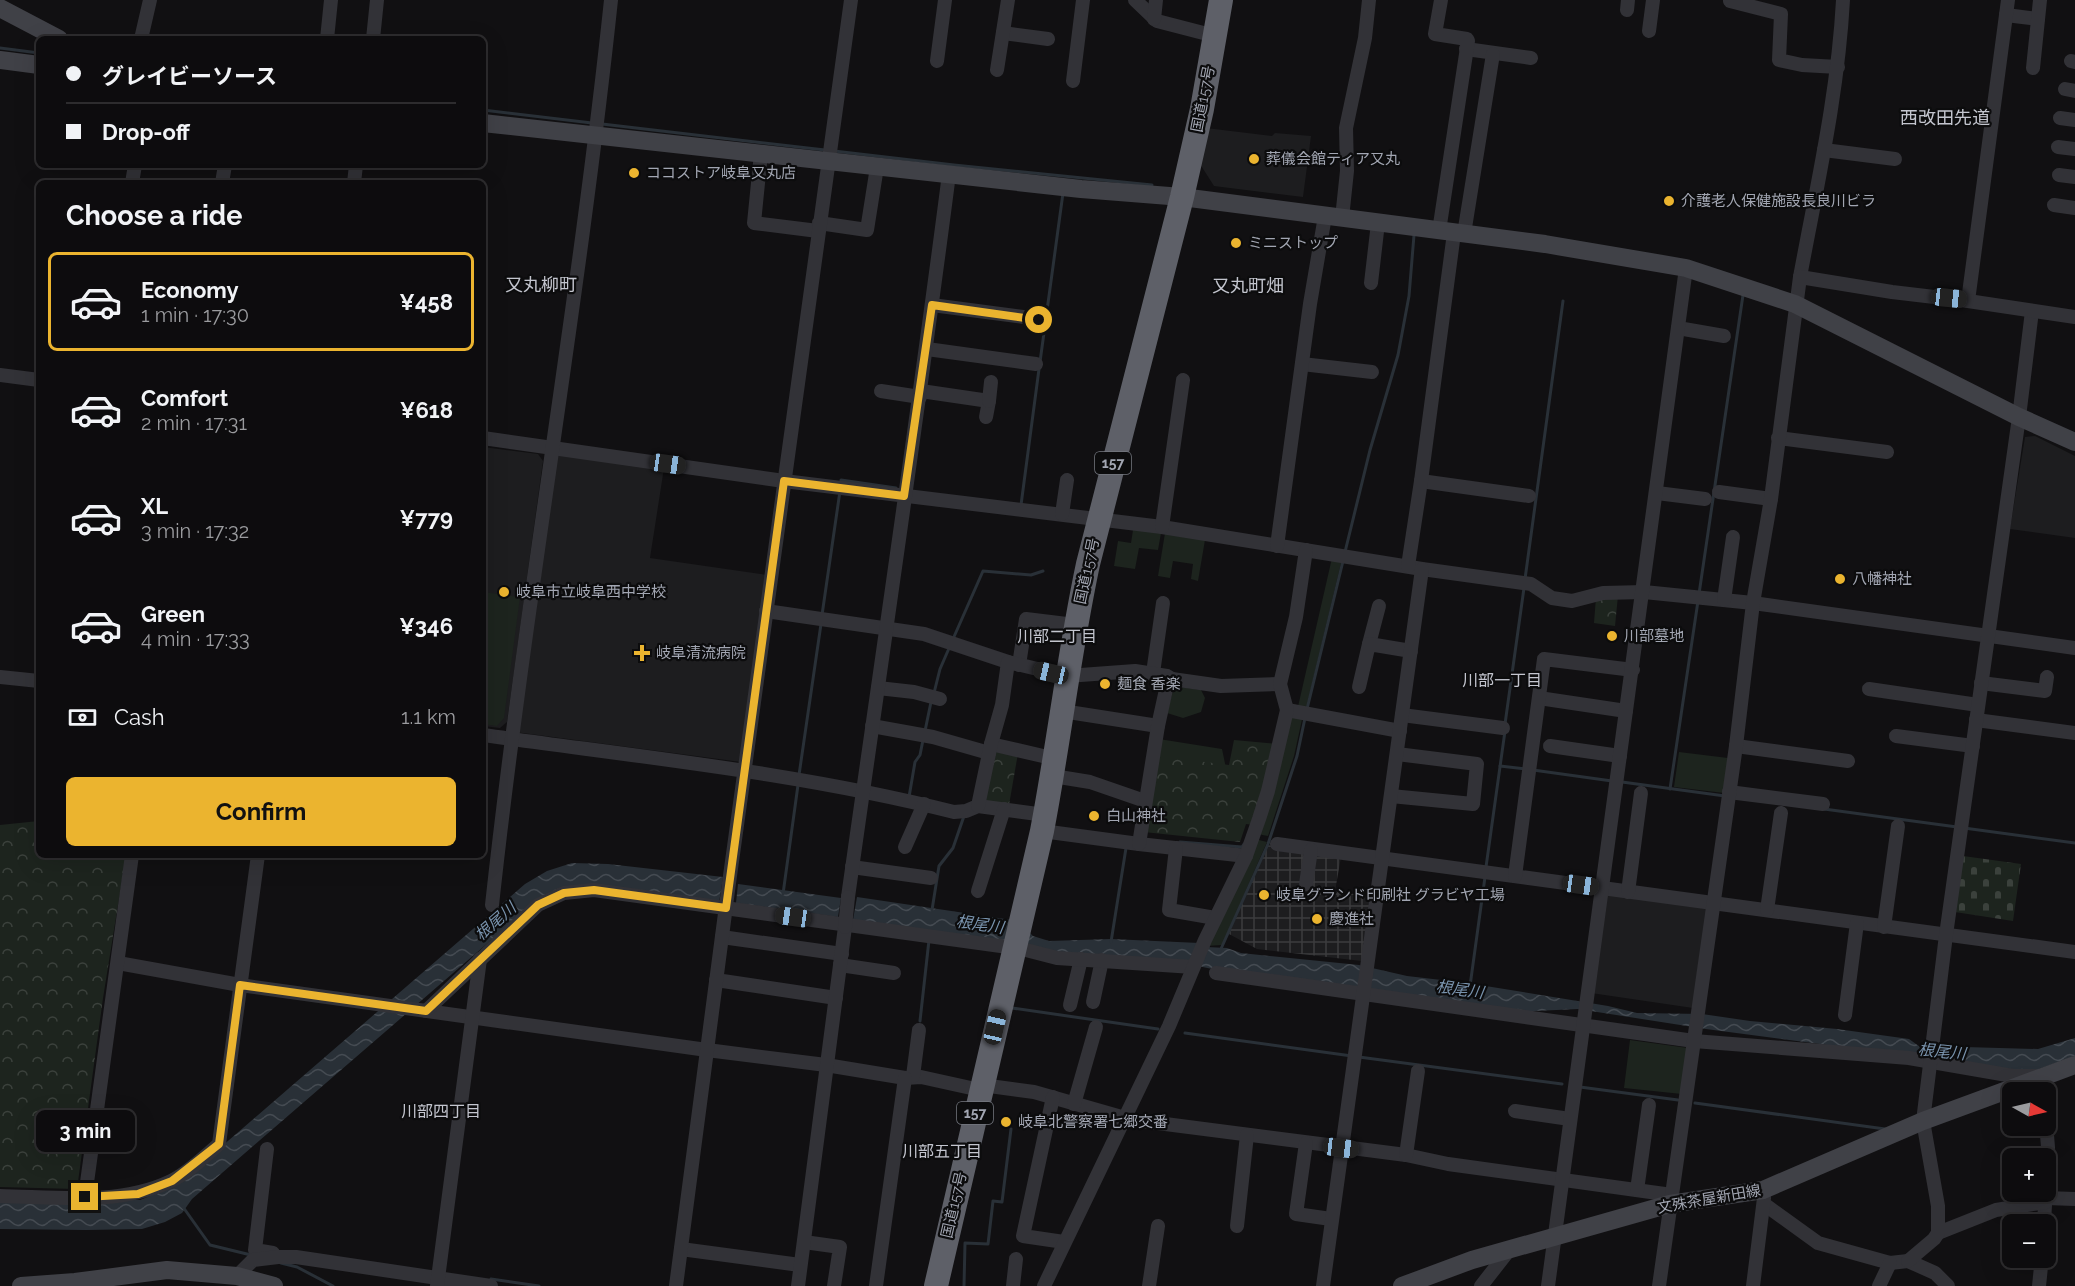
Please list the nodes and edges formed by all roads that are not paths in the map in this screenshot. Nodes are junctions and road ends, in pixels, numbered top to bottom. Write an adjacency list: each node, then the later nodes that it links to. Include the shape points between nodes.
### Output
1 (150, 0): 26 (street)
2 (331, 0): 27 (street)
3 (377, 0): 28 (street)
4 (611, 0): 44 (street)
5 (850, 0): 50 (street)
6 (945, 0): 35 (street)
7 (1008, 0): 24 (street)
8 (1083, 0): 40 (street)
9 (1135, 0): 21 (street)
10 (1156, 0): 21 (street)
11 (1221, 0): 29 (highway, 国道157号 / 157)
12 (1369, 0): 58 (street, via 1346,128 1347,171)
13 (1441, 0): 31 (street, via 1435,34 1467,39)
14 (1653, 0): 23 (street)
15 (1843, 0): 37 (street)
16 (2008, 0): 20 (street)
17 (2040, 0): 22 (street)
18 (1730, 1): 37 (street, via 1781,14 1779,60)
19 (0, 8): 25 (street)
20 (2006, 15): 22 (street); 65 (street)
21 (1154, 19): 29 (street)
22 (2038, 19): 38 (street)
23 (1649, 31)
24 (1003, 33): 30 (street); 39 (street)
25 (53, 36)
26 (142, 36)
27 (327, 36)
28 (373, 36)
29 (1215, 36): 55 (highway, 国道157号 / 157)
30 (1048, 39)
31 (1466, 49): 32 (street); 61 (street)
32 (1493, 54): 33 (street); 61 (street)
33 (1531, 58)
34 (0, 60): 36 (street)
35 (937, 61)
36 (36, 65)
37 (1838, 68): 47 (street)
38 (2033, 68)
39 (997, 70)
40 (1073, 81)
41 (2060, 118): 42 (street)
42 (2075, 120)
43 (486, 123): 44 (street)
44 (596, 136): 48 (street); 89 (street)
45 (2058, 147): 46 (street)
46 (2075, 149)
47 (1824, 150): 49 (street); 63 (street)
48 (761, 153): 50 (street); 60 (street, via 754,223)
49 (1895, 159)
50 (829, 162): 51 (street); 60 (street)
51 (877, 167): 52 (street); 60 (street, via 867,230)
52 (949, 174): 55 (street); 67 (street)
53 (2059, 175): 54 (street)
54 (2075, 177)
55 (1182, 197): 58 (street); 101 (highway, 国道157号 / 157)
56 (2054, 205): 57 (street)
57 (2075, 208)
58 (1334, 217): 59 (street); 75 (street)
59 (1378, 223): 61 (street); 64 (street)
60 (819, 227): 92 (street)
61 (1452, 233): 62 (street); 93 (street)
62 (1686, 268): 66 (street); 71 (street)
63 (1800, 277): 65 (street); 66 (street)
64 (1371, 283)
65 (1968, 301): 68 (street)
66 (1795, 304): 85 (street); 87 (street)
67 (932, 305): 70 (street, via 1018,310); 73 (street)
68 (2032, 311): 69 (street); 85 (street)
69 (2075, 317)
70 (1039, 320)
71 (1678, 328): 72 (street); 95 (street)
72 (1724, 336)
73 (927, 349): 74 (street, via 1008,366); 82 (street)
74 (1036, 364)
75 (1302, 364): 76 (street); 104 (street)
76 (1372, 372)
77 (0, 375): 78 (street)
78 (36, 380)
79 (1183, 380): 102 (street)
80 (992, 382): 83 (street)
81 (881, 391): 82 (street)
82 (920, 394): 83 (street); 96 (street)
83 (989, 401): 84 (street)
84 (986, 417)
85 (2019, 417): 88 (street); 116 (street)
86 (486, 438): 89 (street)
87 (1778, 438): 90 (street); 99 (street)
88 (2075, 442)
89 (552, 447): 92 (street); 148 (street)
90 (1887, 452)
91 (1067, 480): 100 (street)
92 (784, 481): 96 (street); 113 (street)
93 (1421, 481): 97 (street); 106 (street)
94 (1719, 492): 99 (street)
95 (1657, 493): 98 (street); 108 (street)
96 (904, 496): 100 (street); 115 (street)
97 (1529, 496)
98 (1705, 499)
99 (1771, 499): 111 (street)
100 (1062, 514): 101 (street)
101 (1098, 520): 102 (street); 114 (highway, 国道157号 / 157)
102 (1162, 527): 104 (street)
103 (1732, 537): 109 (street)
104 (1277, 546): 105 (street)
105 (1306, 550): 106 (street); 129 (street)
106 (1408, 566): 107 (street)
107 (1422, 569): 108 (street, via 1531,584 1551,598 1572,601 1603,593); 119 (street)
108 (1644, 592): 109 (street); 121 (street)
109 (1724, 600): 111 (street)
110 (1163, 603): 122 (street)
111 (1753, 603): 116 (street); 150 (street)
112 (1379, 606): 117 (street)
113 (766, 611): 115 (street); 157 (street)
114 (1075, 625): 120 (street, via 1026,619); 123 (highway, 国道157号 / 157)
115 (886, 628): 120 (street, via 924,634); 131 (street)
116 (1988, 635): 118 (street); 128 (street)
117 (1369, 645): 119 (street); 130 (street)
118 (2075, 648)
119 (1411, 651): 139 (street)
120 (1014, 664): 123 (street); 152 (street)
121 (1633, 670): 133 (street, via 1544,659); 138 (street)
122 (1153, 673): 123 (street, via 1120,670); 126 (street)
123 (1067, 676): 137 (highway, 国道157号 / 157)
124 (0, 677): 127 (street)
125 (2047, 677): 128 (street, via 2045,691)
126 (1172, 679): 129 (street, via 1221,686); 142 (street, via 1167,685)
127 (36, 681)
128 (1981, 683): 135 (street)
129 (1280, 684): 136 (street)
130 (1359, 687)
131 (878, 688): 134 (street); 141 (street)
132 (1869, 689): 135 (street)
133 (1539, 698): 138 (street); 180 (street)
134 (940, 699)
135 (1978, 705): 140 (street)
136 (1287, 710): 144 (street); 175 (street, via 1268,791)
137 (1062, 711): 142 (street); 156 (highway, 国道157号 / 157)
138 (1626, 711): 154 (street)
139 (1402, 715): 143 (street); 144 (street)
140 (1976, 720): 145 (street); 151 (street)
141 (872, 726): 152 (street); 158 (street)
142 (1158, 726): 162 (street)
143 (1503, 728)
144 (1400, 731): 153 (street)
145 (2075, 734)
146 (486, 735): 148 (street)
147 (1896, 736): 151 (street)
148 (511, 739): 157 (street); 187 (street)
149 (1550, 746): 154 (street)
150 (1736, 746): 155 (street); 159 (street)
151 (1972, 746): 193 (street)
152 (990, 749): 156 (street); 165 (street)
153 (1396, 754): 161 (street); 161 (street, via 1477,764 1473,804)
154 (1620, 756): 183 (street)
155 (1848, 761)
156 (1054, 768): 162 (street); 168 (highway, 国道157号 / 157)
157 (744, 771): 158 (street); 188 (street)
158 (863, 790): 163 (street); 179 (street)
159 (1729, 792): 164 (street); 186 (street)
160 (1641, 793): 185 (street)
161 (1391, 796): 178 (street)
162 (1145, 801): 170 (street)
163 (924, 804): 165 (street, via 954,812); 172 (street)
164 (1823, 804)
165 (978, 806): 166 (street)
166 (1004, 809): 168 (street); 184 (street)
167 (1781, 813): 189 (street)
168 (1044, 823): 170 (street); 195 (highway, 国道157号 / 157)
169 (1898, 826): 192 (street)
170 (1139, 844): 173 (street)
171 (1277, 844): 174 (street)
172 (905, 847)
173 (1176, 848): 175 (street); 190 (street, via 1169,910)
174 (1311, 850): 178 (street); 182 (street)
175 (1246, 856): 190 (street)
176 (132, 858): 201 (street)
177 (258, 858): 206 (street)
178 (1382, 858): 180 (street); 207 (street)
179 (852, 867): 181 (street); 199 (street, bridge)
180 (1515, 876): 183 (street)
181 (931, 878)
182 (1305, 884)
183 (1602, 888): 185 (street); 214 (street)
184 (978, 891)
185 (1628, 892): 186 (street)
186 (1712, 903): 189 (street); 217 (street)
187 (492, 905)
188 (726, 906): 194 (street); 195 (street, via 929,936); 197 (street, via 594,890 564,893 538,905)
189 (1767, 910): 191 (street)
190 (1215, 918): 202 (street)
191 (1857, 923): 192 (street); 212 (street)
192 (1884, 927): 193 (street)
193 (1946, 935): 196 (street); 219 (street)
194 (722, 937): 199 (street); 205 (street)
195 (1016, 939): 198 (street, via 1046,956); 226 (highway, 国道157号 / 157)
196 (2075, 952)
197 (480, 959): 211 (street); 213 (street)
198 (1081, 959): 200 (street); 210 (street)
199 (841, 960): 203 (street); 208 (street)
200 (1102, 960): 202 (street); 209 (street)
201 (118, 963): 206 (street); 244 (street)
202 (1193, 967): 232 (street)
203 (894, 973)
204 (1216, 973): 207 (street)
205 (716, 980): 208 (street); 218 (street)
206 (240, 985): 211 (street); 244 (street, via 219,1144 172,1181 138,1194)
207 (1363, 993): 214 (street); 238 (street)
208 (836, 998): 220 (street)
209 (1093, 1002)
210 (1070, 1005)
211 (423, 1010): 213 (street)
212 (1845, 1015)
213 (472, 1017): 218 (street); 266 (street)
214 (1583, 1019): 217 (street); 233 (street)
215 (1096, 1027): 229 (street)
216 (920, 1030): 223 (street)
217 (1695, 1036): 219 (street); 246 (street)
218 (707, 1050): 220 (street); 257 (street)
219 (1932, 1055): 224 (street); 235 (street)
220 (826, 1065): 223 (street); 255 (street)
221 (2075, 1065): 225 (street, 文殊茶屋新田線)
222 (1418, 1071): 240 (street)
223 (909, 1077): 226 (street); 274 (street)
224 (2035, 1082)
225 (2045, 1082)
226 (981, 1088): 228 (street); 275 (highway, 国道157号 / 157)
227 (2002, 1096): 235 (street, 文殊茶屋新田線)
228 (1053, 1097): 229 (street); 256 (street, via 1023,1236)
229 (1074, 1104): 232 (street)
230 (1648, 1105): 242 (street)
231 (1515, 1111): 233 (street)
232 (1125, 1118): 256 (street)
233 (1570, 1119): 241 (street)
234 (1142, 1121): 236 (street)
235 (1923, 1121): 245 (street, 文殊茶屋新田線); 253 (street, via 1938,1206)
236 (1247, 1135): 237 (street); 252 (street)
237 (1306, 1143): 238 (street); 250 (street, via 1296,1214)
238 (1341, 1148): 240 (street); 250 (street)
239 (267, 1149): 259 (street, via 255,1250)
240 (1406, 1155): 241 (street)
241 (1563, 1179): 242 (street); 254 (street)
242 (1637, 1190): 246 (street)
243 (0, 1196): 244 (street)
244 (85, 1197)
245 (1764, 1197): 246 (street, 文殊茶屋新田線); 262 (street, via 1818,1243); 284 (street)
246 (1671, 1199): 254 (street, 文殊茶屋新田線); 283 (street)
247 (2075, 1199): 248 (street)
248 (2056, 1200)
249 (2036, 1202): 253 (street, via 1996,1210)
250 (1331, 1219): 279 (street)
251 (1158, 1226): 278 (street)
252 (1237, 1226)
253 (1938, 1233): 261 (street)
254 (1554, 1236): 258 (street, 文殊茶屋新田線); 282 (street)
255 (804, 1242): 263 (street); 273 (street, via 840,1247)
256 (1064, 1242): 277 (street)
257 (681, 1249): 263 (street); 268 (street)
258 (1510, 1249): 280 (street, 文殊茶屋新田線); 281 (street)
259 (296, 1257): 265 (street, via 253,1260); 266 (street)
260 (1016, 1259): 276 (street)
261 (1908, 1260): 262 (street); 267 (street, via 1929,1269)
262 (1890, 1263): 285 (street)
263 (801, 1265): 272 (street)
264 (2041, 1268): 286 (street)
265 (237, 1276): 269 (street, via 167,1270); 270 (street)
266 (437, 1282): 271 (street)
267 (1941, 1283)
268 (680, 1285)
269 (21, 1286)
270 (274, 1286)
271 (491, 1286)
272 (798, 1286)
273 (834, 1286)
274 (876, 1286)
275 (936, 1286)
276 (1013, 1286)
277 (1044, 1286)
278 (1149, 1286)
279 (1323, 1286)
280 (1402, 1286)
281 (1481, 1286)
282 (1548, 1286)
283 (1659, 1286)
284 (1753, 1286)
285 (1880, 1286)
286 (2039, 1286)

